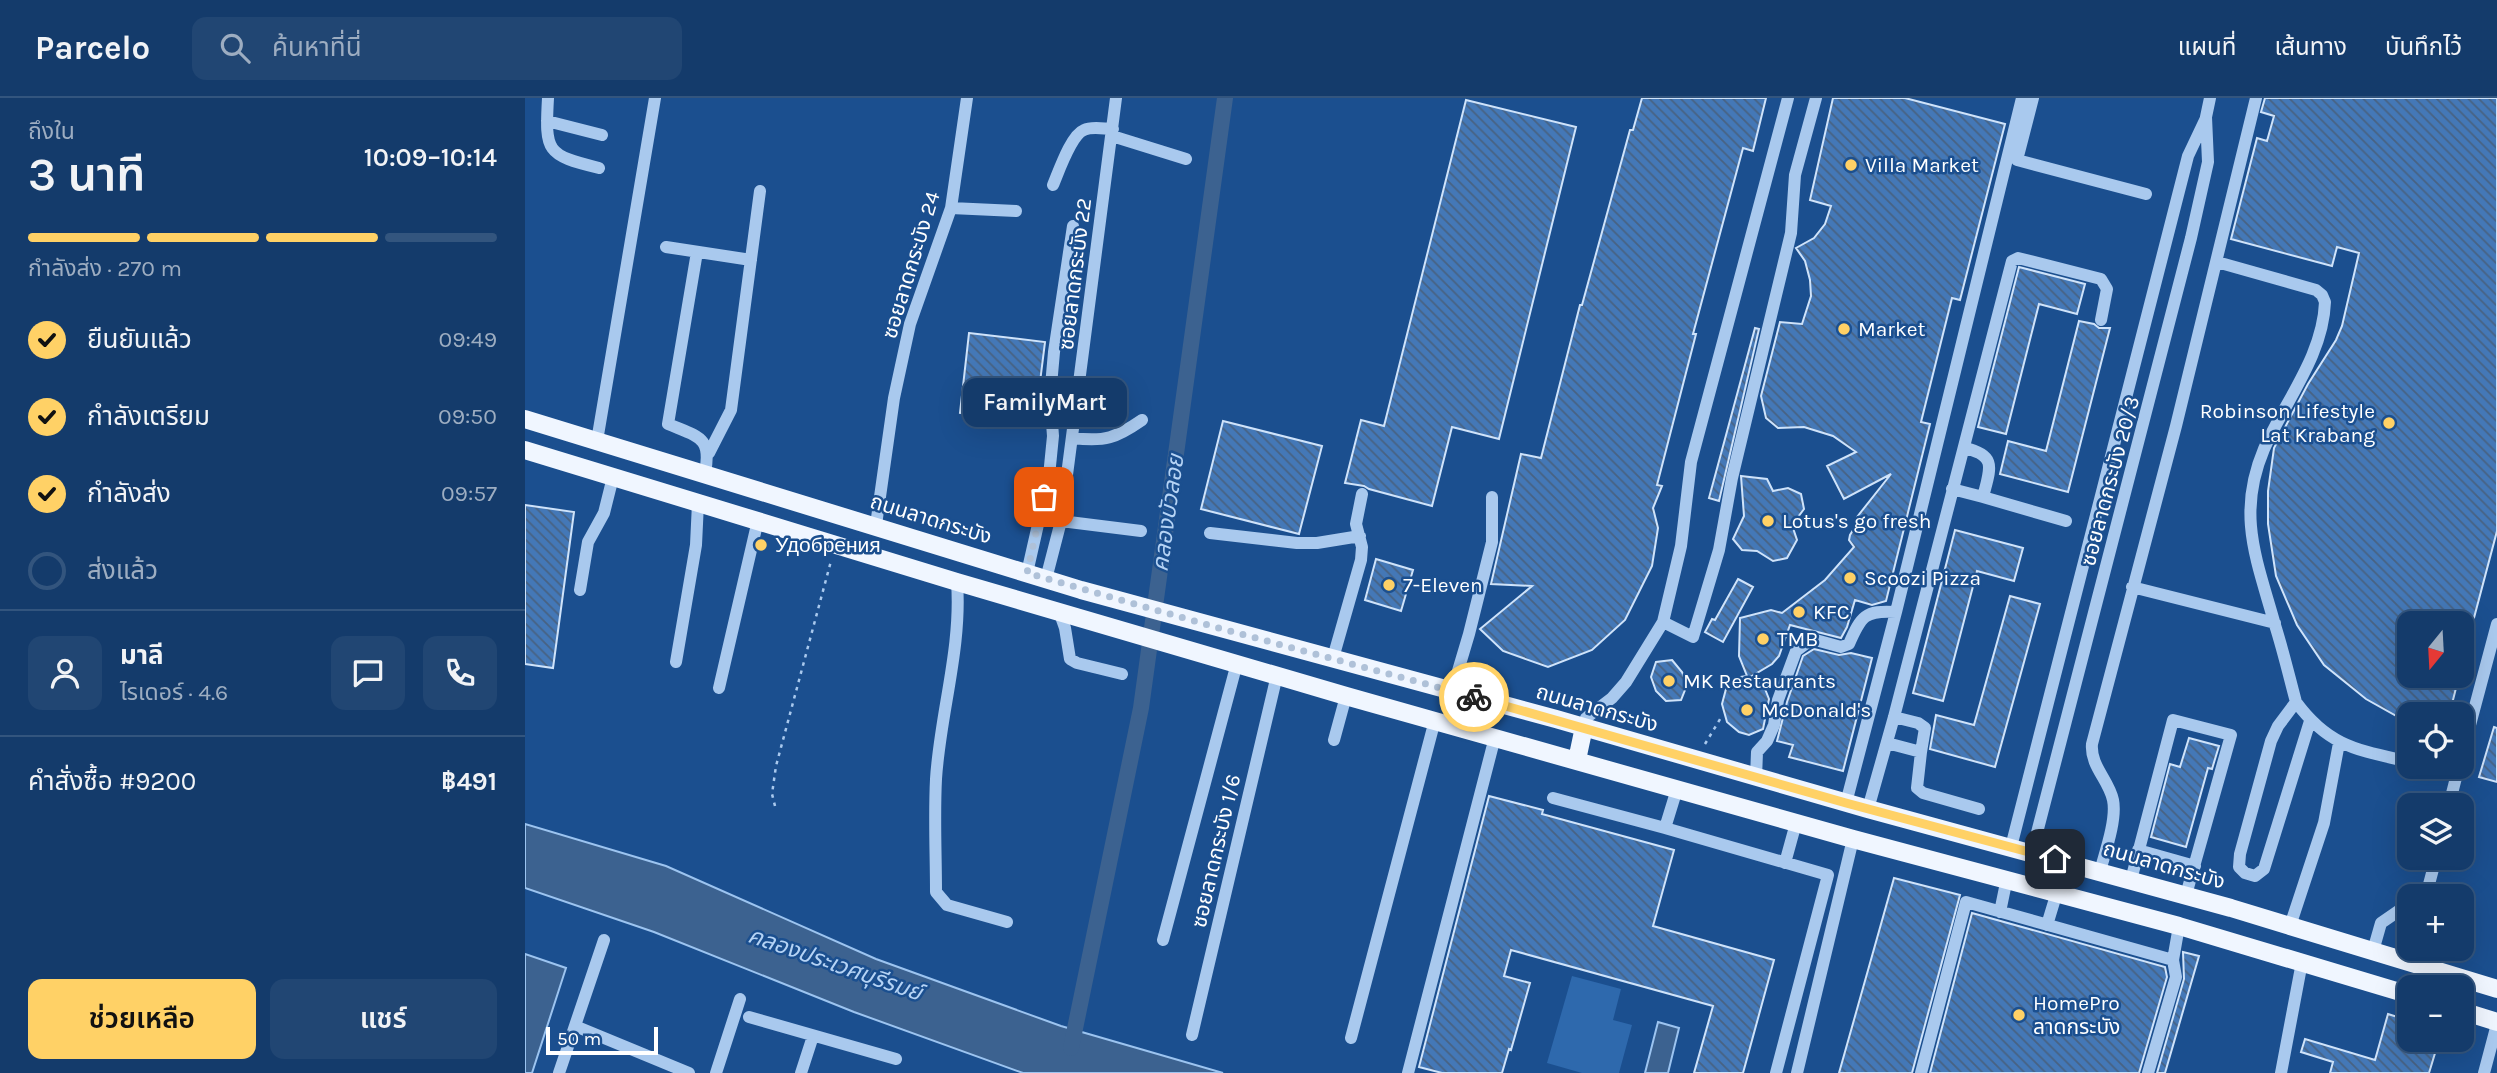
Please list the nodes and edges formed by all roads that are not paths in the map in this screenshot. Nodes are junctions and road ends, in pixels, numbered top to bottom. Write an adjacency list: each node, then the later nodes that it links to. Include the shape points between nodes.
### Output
1 (548, 98): 13 (street)
2 (655, 98): 36 (street)
3 (967, 98): 21 (street, ซอยลาดกระบัง 24)
4 (1117, 98): 14 (street, ซอยลาดกระบัง 22)
5 (1788, 98): 63 (street, via 1691,462 1681,546)
6 (1816, 98): 63 (street, via 1795,175 1790,233 1719,550 1693,638)
7 (2022, 98): 62 (street)
8 (2033, 98): 20 (street, via 2017,160)
9 (2196, 98): 11 (street)
10 (2256, 98): 29 (street)
11 (2209, 100): 12 (street, ซอยลาดกระบัง 20/3)
12 (2206, 117): 24 (street, ซอยลาดกระบัง 20/3, via 2188,156); 25 (street, ซอยลาดกระบัง 20/3, via 2208,162)
13 (547, 121): 15 (street); 17 (street, via 551,149 557,155)
14 (1112, 132): 16 (street); 18 (street, via 1082,130); 35 (street, ซอยลาดกระบัง 22)
15 (602, 135)
16 (1186, 159)
17 (599, 168)
18 (1053, 185)
19 (760, 191): 28 (street)
20 (2146, 194)
21 (951, 208): 22 (street); 50 (street, ซอยลาดกระบัง 24, via 910,324)
22 (1016, 212)
23 (1073, 226): 56 (street, via 1054,352 1049,476)
24 (2168, 232): 25 (street); 30 (street, ซอยลาดกระบัง 20/3)
25 (2192, 238): 31 (street, ซอยลาดกระบัง 20/3)
26 (666, 247): 27 (street)
27 (697, 252): 28 (street); 39 (street, via 668,424 702,441)
28 (751, 260): 39 (street, via 731,410)
29 (2217, 262): 59 (street); 64 (street, via 2316,290 2325,302 2314,352 2268,441 2252,489 2253,553)
30 (2151, 296): 31 (street); 52 (street, ซอยลาดกระบัง 20/3)
31 (2176, 303): 55 (street, ซอยลาดกระบัง 20/3)
32 (2101, 320): 37 (street, via 2107,289 2101,279 2018,258 2012,261)
33 (525, 419): 36 (main road, ถนนลาดกระบัง)
34 (1142, 420): 35 (street, via 1107,440)
35 (1073, 438): 48 (street, ซอยลาดกระบัง 22)
36 (597, 441): 40 (main road, ถนนลาดกระบัง)
37 (1964, 448): 42 (street); 45 (street, via 1988,458)
38 (525, 450): 41 (main road)
39 (709, 453): 40 (street)
40 (705, 473): 50 (main road, ถนนลาดกระบัง)
41 (613, 477): 46 (main road); 60 (street, via 604,513 588,542)
42 (1952, 489): 45 (street); 78 (street)
43 (1362, 494): 54 (street, via 1356,524)
44 (1492, 497): 74 (street, via 1492,542)
45 (1983, 497): 49 (street)
46 (698, 503): 47 (main road); 67 (street, via 696,545)
47 (758, 520): 58 (main road); 73 (street)
48 (1062, 521): 51 (street); 57 (street, ซอยลาดกระบัง 22)
49 (2066, 521)
50 (876, 525): 56 (main road, ถนนลาดกระบัง)
51 (1141, 531)
52 (2091, 532): 55 (street); 71 (street, ซอยลาดกระบัง 20/3)
53 (1210, 533): 54 (street, via 1297,543)
54 (1360, 536): 66 (street, via 1361,560)
55 (2115, 537): 72 (street, ซอยลาดกระบัง 20/3)
56 (1027, 573): 57 (main road, ถนนลาดกระบัง)
57 (1046, 579): 66 (main road, ถนนลาดกระบัง)
58 (957, 582): 61 (main road); 110 (street, via 951,674 936,779 936,892 947,905)
59 (2132, 587): 64 (street); 103 (street, via 2092,744 2093,761 2113,800)
60 (580, 590)
61 (1059, 611): 68 (main road); 69 (street, via 1070,659)
62 (1896, 612): 89 (street, via 1867,614 1859,620 1849,643 1841,647 1812,639 1796,651 1774,725 1757,752); 92 (street)
63 (1664, 622): 81 (street, via 1626,682 1586,718)
64 (2275, 623): 76 (street)
65 (2497, 624): 77 (street)
66 (1333, 658): 74 (main road, ถนนลาดกระบัง)
67 (676, 662)
68 (1237, 663): 70 (main road); 115 (street)
69 (1122, 674)
70 (1277, 675): 75 (main road); 126 (street, ซอยลาดกระบัง 1/6)
71 (2055, 679): 72 (street); 98 (street, ซอยลาดกระบัง 20/3)
72 (2076, 685): 100 (street, ซอยลาดกระบัง 20/3)
73 (719, 688)
74 (1452, 691): 81 (main road, ถนนลาดกระบัง)
75 (1346, 696): 79 (main road); 83 (street)
76 (2296, 702): 80 (street); 80 (street, via 2271,741 2240,854 2239,867 2245,873 2255,876 2264,869)
77 (2474, 710)
78 (1895, 717): 84 (street); 86 (street, via 1924,728)
79 (1435, 719): 82 (main road); 128 (street)
80 (2310, 721): 85 (street)
81 (1584, 727): 88 (main road); 89 (main road, ถนนลาดกระบัง)
82 (1495, 737): 88 (main road); 134 (street)
83 (1334, 740)
84 (1887, 743): 86 (street); 93 (street)
85 (2339, 743): 87 (street); 113 (street, via 2324,822)
86 (1921, 752): 94 (street, via 1917,788)
87 (2397, 759)
88 (1577, 760): 90 (main road)
89 (1756, 778): 92 (main road, ถนนลาดกระบัง)
90 (1677, 789): 95 (main road); 96 (street)
91 (1553, 798): 96 (street)
92 (1846, 803): 93 (main road, ถนนลาดกระบัง)
93 (1868, 809): 98 (main road, ถนนลาดกระบัง)
94 (1979, 809)
95 (1796, 823): 97 (main road); 101 (street)
96 (1665, 828): 101 (street)
97 (1853, 839): 104 (main road); 136 (street)
98 (2011, 846): 100 (main road, ถนนลาดกระบัง)
99 (2138, 850): 102 (street); 102 (street, via 2173,720 2231,735); 105 (street)
100 (2032, 852): 103 (main road, ถนนลาดกระบัง)
101 (1785, 863): 135 (street, via 1828,875)
102 (2195, 866): 107 (street)
103 (2100, 871): 105 (main road, ถนนลาดกระบัง)
104 (2007, 878): 106 (main road); 108 (street)
105 (2131, 880): 107 (main road, ถนนลาดกระบัง)
106 (2057, 892): 111 (street); 112 (main road)
107 (2186, 895): 113 (main road, ถนนลาดกระบัง)
108 (2000, 912): 111 (street); 137 (street, via 1966,902)
109 (2397, 913): 116 (street, via 2381,923)
110 (1007, 922)
111 (2047, 925): 117 (street)
112 (2179, 926): 117 (street); 118 (main road)
113 (2290, 926): 116 (main road, ถนนลาดกระบัง)
114 (604, 940): 125 (street)
115 (1163, 940)
116 (2373, 951): 119 (main road, ถนนลาดกระบัง)
117 (2173, 960): 138 (street, via 2176,977)
118 (2302, 962): 120 (main road); 139 (street)
119 (2496, 984)
120 (2397, 991)
121 (740, 999): 132 (street)
122 (2474, 1015): 124 (main road)
123 (749, 1017): 127 (street)
124 (2497, 1023): 140 (street)
125 (575, 1026): 130 (street); 131 (street)
126 (1192, 1035)
127 (813, 1036): 129 (street); 133 (street)
128 (1351, 1038)
129 (896, 1059)
130 (559, 1073)
131 (689, 1073)
132 (716, 1073)
133 (801, 1073)
134 (1408, 1073)
135 (1776, 1073)
136 (1797, 1073)
137 (1921, 1073)
138 (2148, 1073)
139 (2281, 1073)
140 (2484, 1073)

